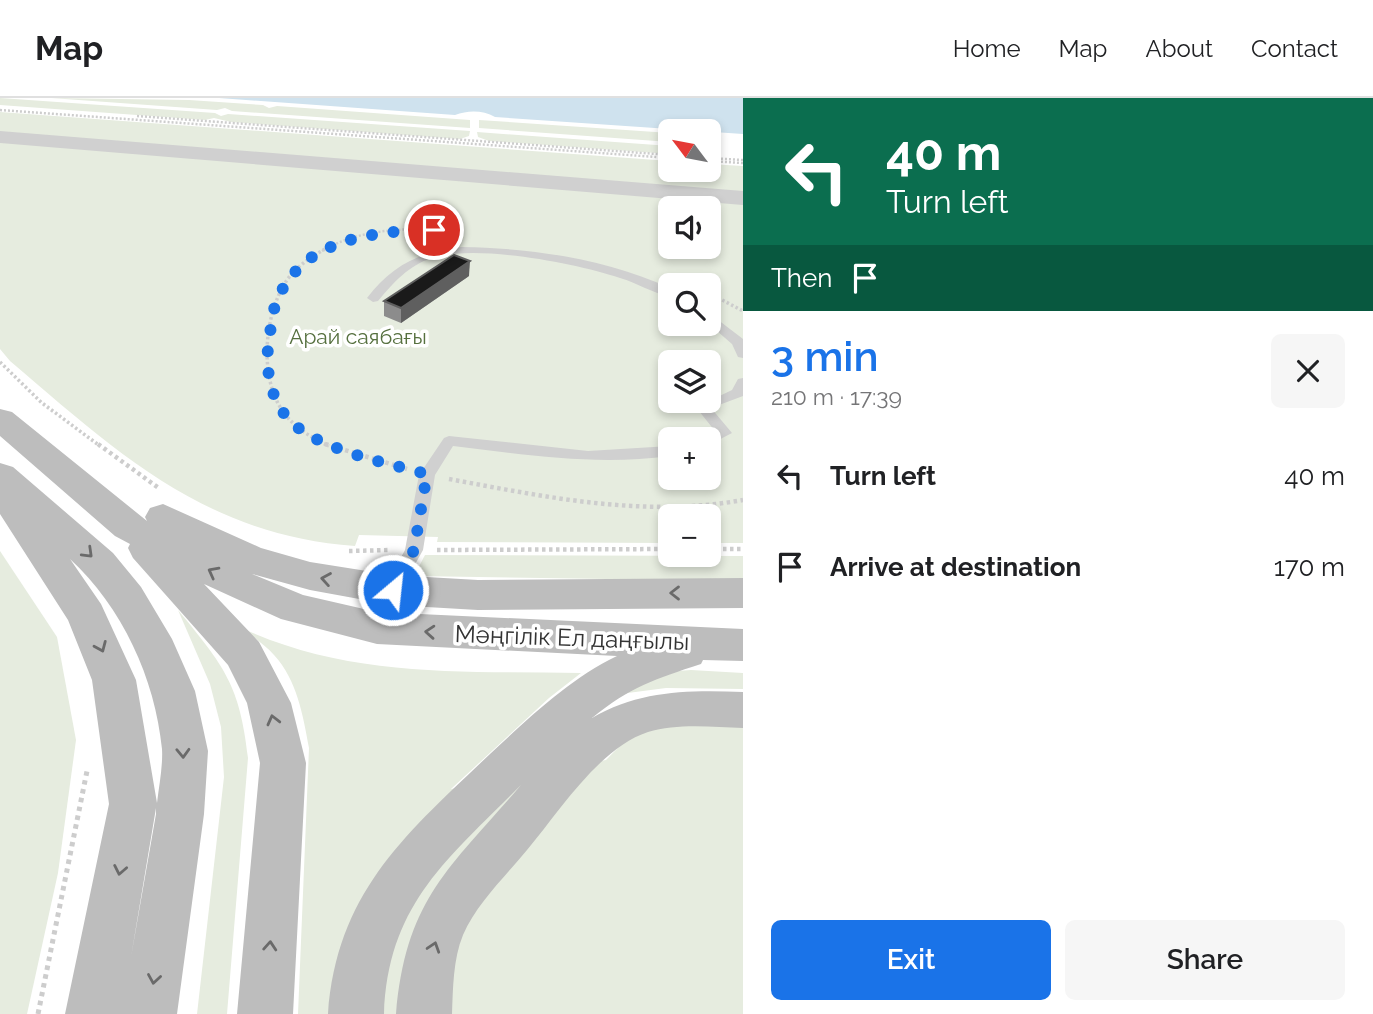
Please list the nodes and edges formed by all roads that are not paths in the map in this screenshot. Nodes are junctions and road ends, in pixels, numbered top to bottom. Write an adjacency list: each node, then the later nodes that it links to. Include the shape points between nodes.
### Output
1 (0, 137): 2 (street)
2 (743, 198)
3 (658, 287): 4 (lane, via 557,260 459,251 436,253 410,263 390,277)
4 (373, 298)
5 (721, 327): 6 (lane, via 738,342)
6 (743, 354)
7 (743, 382): 9 (lane, via 738,393 702,406)
8 (5, 423): 13 (main road, Мәңгілік Ел даңғылы); 14 (main road, one-way to 8, via 310,576 249,559 125,499)
9 (719, 427)
10 (658, 454): 14 (lane, via 558,453 449,441 427,474 414,550)
11 (0, 475): 19 (main road, one-way to 19, via 83,548 120,589 151,639 173,691 185,751 180,814)
12 (0, 486): 18 (main road, one-way to 18, via 87,615 114,680 133,804)
13 (128, 527): 16 (main road, Мәңгілік Ел даңғылы, one-way to 13, via 376,628 295,608 233,582); 20 (main road, one-way to 13, via 283,764 269,703 244,654)
14 (393, 590): 15 (main road, one-way to 14, via 478,595)
15 (743, 593)
16 (731, 644): 21 (main road, via 654,660 585,697 438,833 382,911 363,957)
17 (743, 710): 22 (main road, one-way to 17, via 427,967 442,921 467,883 568,767 623,722 655,712 693,708)
18 (93, 1014)
19 (149, 1014)
20 (265, 1014)
21 (356, 1014)
22 (424, 1014)

